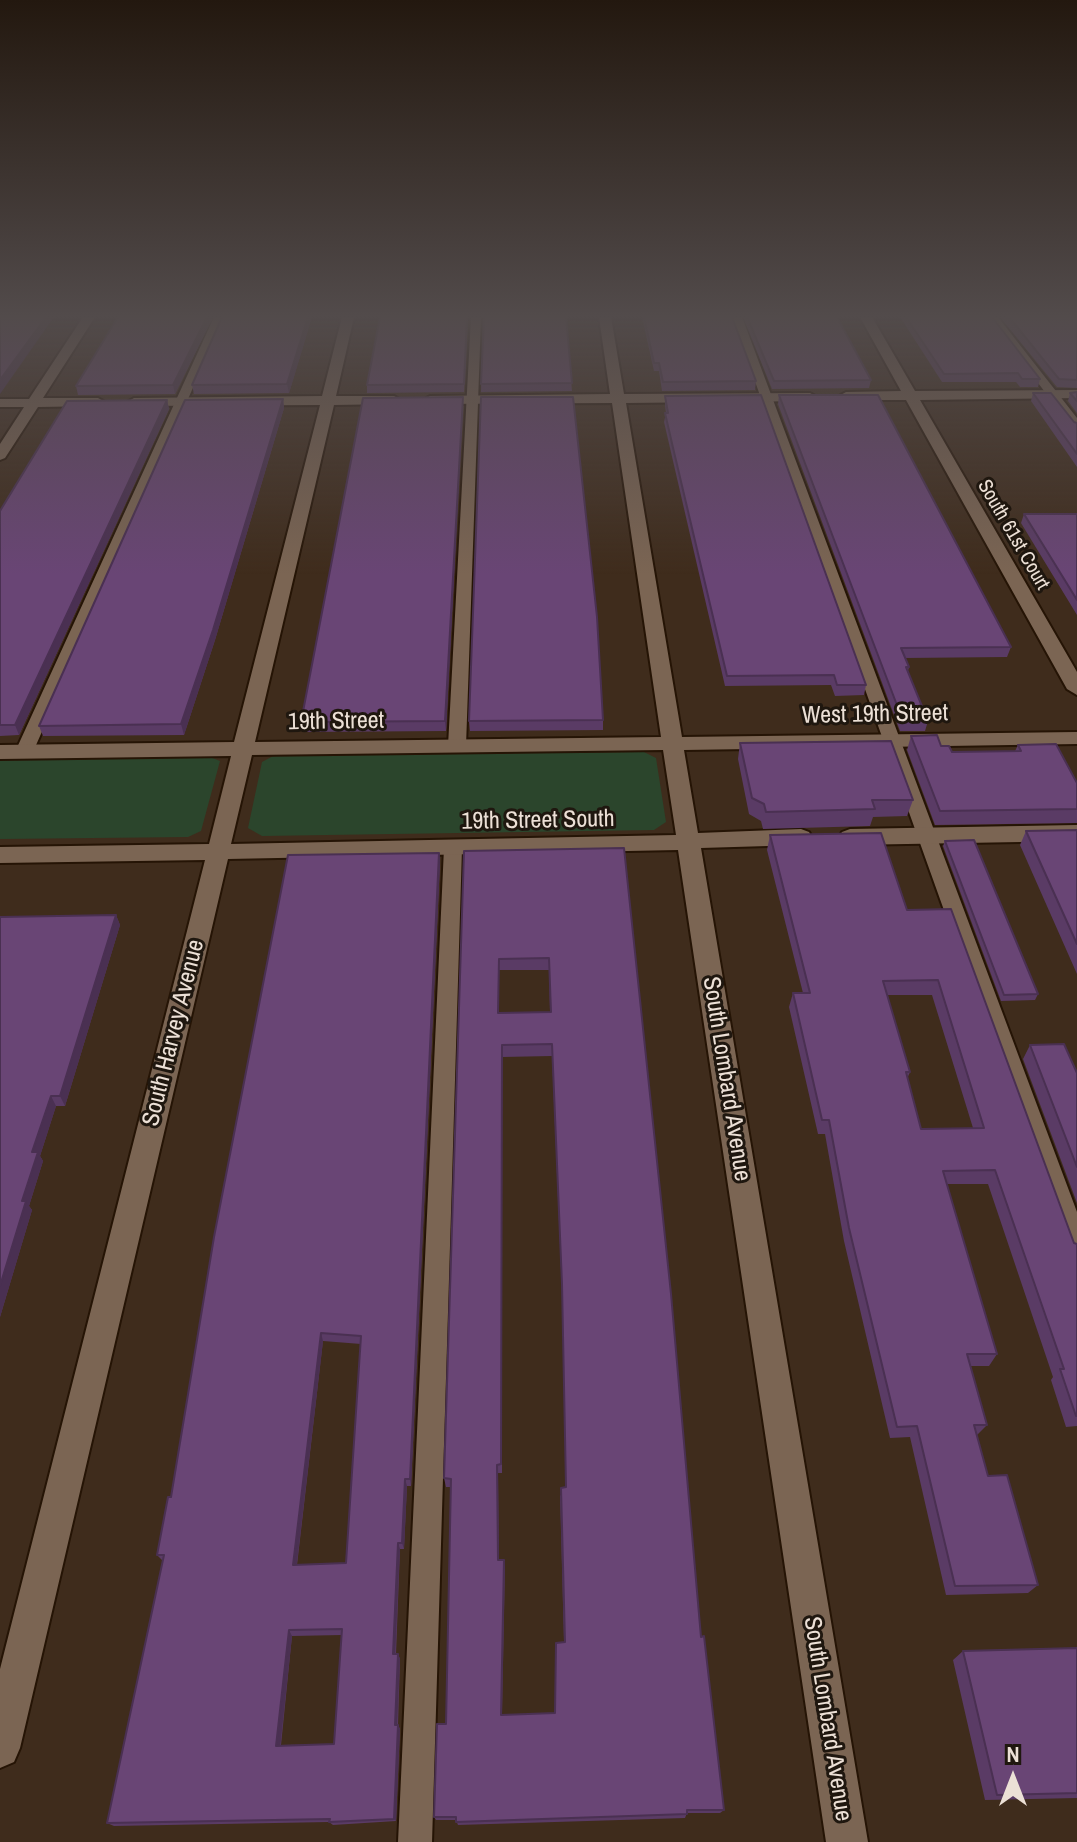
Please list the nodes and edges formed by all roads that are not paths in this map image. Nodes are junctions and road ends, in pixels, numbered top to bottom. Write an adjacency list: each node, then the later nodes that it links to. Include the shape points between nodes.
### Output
1 (0, 403): 2 (street)
2 (33, 403): 3 (street); 12 (street)
3 (39, 403)
4 (180, 403): 20 (lane)
5 (327, 403): 18 (street, South Harvey Avenue)
6 (473, 403): 17 (lane)
7 (619, 403): 16 (street, South Lombard Avenue)
8 (768, 403): 15 (lane)
9 (915, 403): 13 (street, South 61st Court)
10 (1059, 403): 11 (lane)
11 (1077, 426)
12 (0, 455)
13 (1077, 689)
14 (1077, 738): 15 (street, West 19th Street)
15 (892, 740): 16 (street, West 19th Street); 22 (lane)
16 (673, 743): 17 (street, 19th Street); 23 (street, South Lombard Avenue)
17 (457, 746): 18 (street, 19th Street)
18 (243, 749): 20 (street, 19th Street); 25 (street, South Harvey Avenue)
19 (0, 752): 20 (street, 19th Street)
20 (24, 752)
21 (1077, 833): 22 (street, 19th Street South)
22 (927, 836): 23 (street, 19th Street South); 27 (lane)
23 (688, 842): 24 (street, 19th Street South); 30 (street, South Lombard Avenue)
24 (453, 848): 25 (street, 19th Street South); 29 (lane)
25 (218, 851): 26 (street, 19th Street South); 28 (street, South Harvey Avenue)
26 (0, 855)
27 (1077, 1246)
28 (0, 1748)
29 (415, 1842)
30 (847, 1842)

